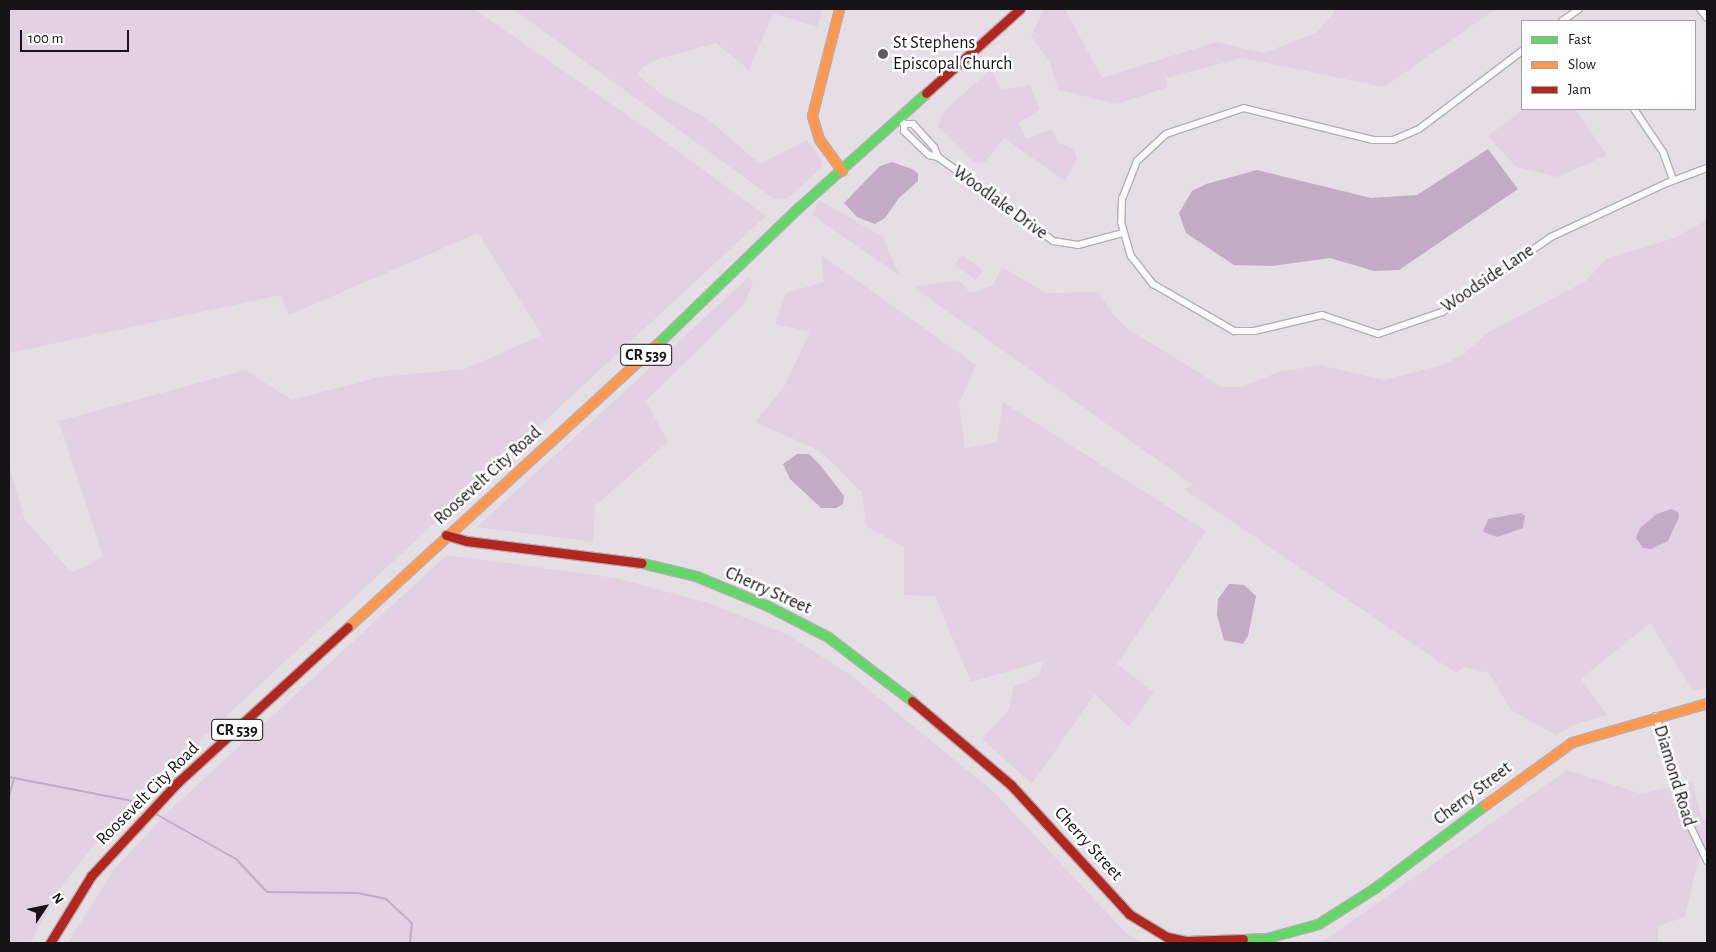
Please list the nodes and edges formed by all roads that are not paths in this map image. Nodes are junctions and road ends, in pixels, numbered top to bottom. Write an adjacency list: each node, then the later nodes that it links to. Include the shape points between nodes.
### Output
1 (839, 9): 12 (street, via 812,116 819,139)
2 (1020, 9): 9 (street, CR 539)
3 (1579, 9): 6 (street)
4 (1700, 9): 5 (street)
5 (1707, 18)
6 (1565, 20)
7 (1521, 52): 14 (street, Woodside Lane, via 1419,129 1392,140 1373,140 1244,108 1176,129 1153,143 1132,169 1122,199)
8 (1635, 110): 13 (street, via 1663,152)
9 (902, 121): 10 (street, Woodlake Drive, via 912,124 934,147); 10 (street, Woodlake Drive, via 904,131 918,147); 12 (street, CR 539)
10 (938, 157): 14 (street, Woodlake Drive, via 1052,241 1078,245)
11 (1707, 168): 13 (street, Woodside Lane)
12 (842, 171): 15 (street, Roosevelt City Road / CR 539, via 798,208 630,370)
13 (1673, 180): 14 (street, Woodside Lane, via 1551,237 1442,312 1378,334 1322,315 1254,331 1234,331 1154,284 1131,256)
14 (1123, 233)
15 (446, 535): 17 (street, Cherry Street, via 467,541 639,562 677,572 766,605 820,633 864,663 991,767 1129,914 1167,937 1186,941 1267,938 1318,924 1376,887 1558,751 1595,733); 19 (street, Roosevelt City Road / CR 539, via 130,831 91,876)
16 (1707, 703): 17 (street, Cherry Street)
17 (1656, 716): 18 (street, Diamond Road, via 1685,815)
18 (1707, 862)
19 (50, 943)

